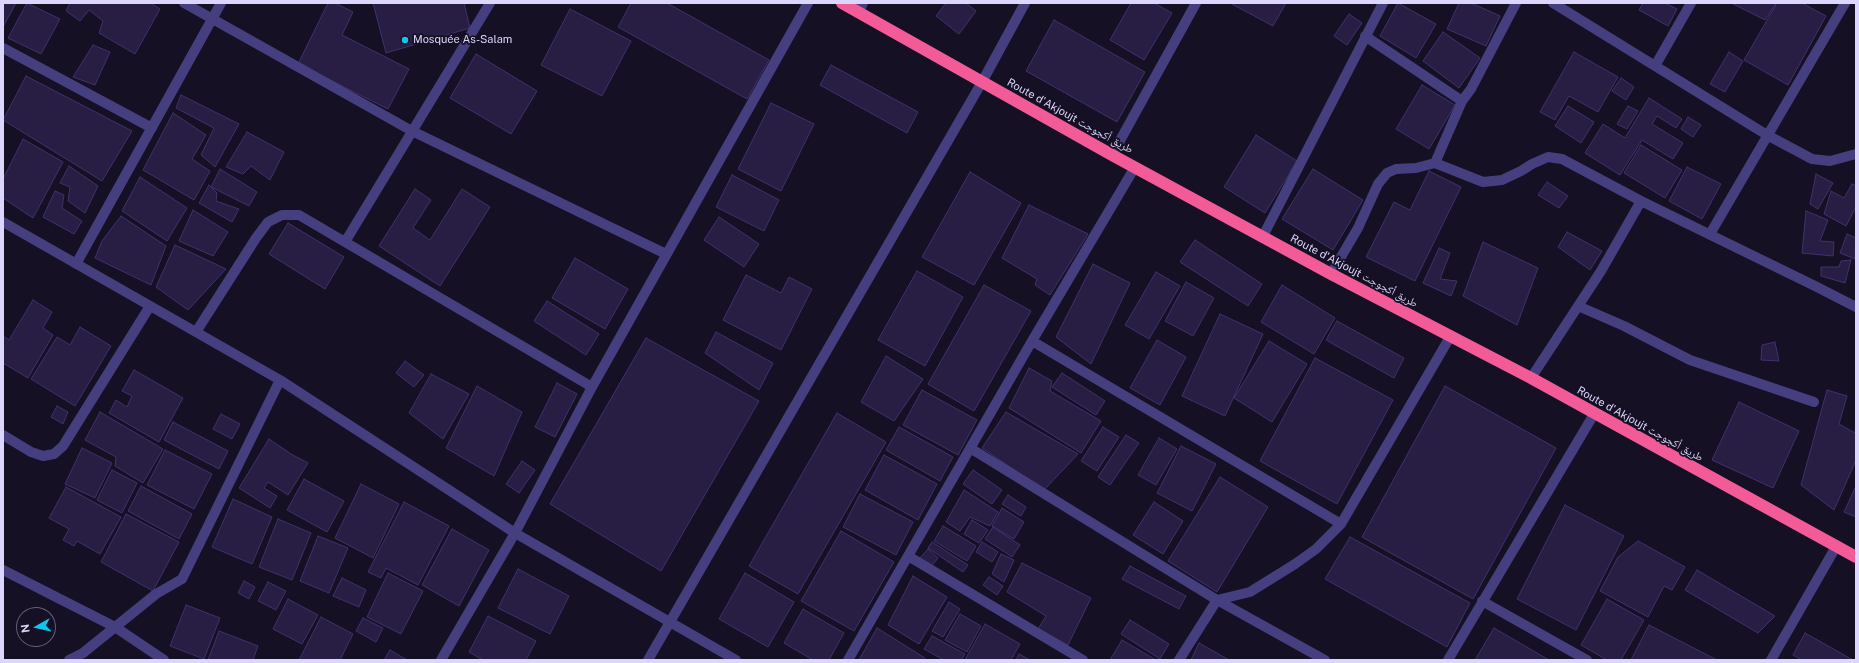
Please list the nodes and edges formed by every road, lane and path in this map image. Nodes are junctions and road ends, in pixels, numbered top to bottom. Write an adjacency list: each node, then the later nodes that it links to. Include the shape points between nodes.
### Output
1 (184, 3): 14 (street)
2 (221, 3): 14 (street)
3 (490, 3): 21 (street)
4 (808, 3): 32 (street)
5 (842, 3): 13 (highway, Route d'Akjoujt طريق أكجوجت)
6 (1025, 3): 18 (street)
7 (1196, 3): 24 (street)
8 (1383, 3): 15 (street)
9 (1516, 3): 19 (street)
10 (1553, 3): 17 (street)
11 (1691, 3): 17 (street)
12 (1845, 3): 22 (street)
13 (861, 8): 18 (highway, Route d'Akjoujt طريق أكجوجت)
14 (213, 18): 20 (street); 21 (street)
15 (1365, 36): 19 (street); 30 (street)
16 (3, 48): 20 (street)
17 (1655, 66): 22 (street)
18 (982, 82): 24 (highway, Route d'Akjoujt طريق أكجوجت); 56 (street)
19 (1462, 101): 25 (street)
20 (152, 128): 33 (street)
21 (412, 131): 31 (street); 32 (street)
22 (1767, 136): 23 (street, via 1812,159 1830,161); 29 (street)
23 (1856, 154)
24 (1112, 155): 26 (highway, Route d'Akjoujt طريق أكجوجت)
25 (1435, 163): 27 (street, via 1483,182 1502,180 1548,157 1562,159); 34 (street, via 1416,168 1396,169 1387,173 1378,184 1358,228)
26 (1135, 167): 30 (highway, Route d'Akjoujt طريق أكجوجت); 40 (street)
27 (1641, 201): 29 (street); 36 (street)
28 (3, 222): 33 (street)
29 (1710, 234): 37 (street)
30 (1263, 236): 34 (highway, Route d'Akjoujt طريق أكجوجت)
31 (344, 242): 38 (street, via 299,215 282,215 268,222); 43 (street)
32 (666, 254): 43 (street)
33 (76, 264): 35 (street)
34 (1331, 274): 39 (highway, Route d'Akjoujt طريق أكجوجت)
35 (150, 306): 38 (street); 46 (street, via 63,446 54,454 43,456 31,452)
36 (1578, 306): 41 (street); 44 (street, via 1690,360)
37 (1856, 307)
38 (196, 332): 42 (street)
39 (1450, 337): 41 (highway, Route d'Akjoujt طريق أكجوجت); 48 (street)
40 (1032, 341): 47 (street); 48 (street)
41 (1530, 378): 45 (highway, Route d'Akjoujt طريق أكجوجت)
42 (280, 380): 49 (street); 57 (street, via 182,579 156,594)
43 (592, 387): 49 (street)
44 (1814, 402)
45 (1594, 414): 50 (highway, Route d'Akjoujt طريق أكجوجت); 55 (street)
46 (3, 436)
47 (970, 448): 51 (street); 54 (street)
48 (1341, 524): 54 (street, via 1316,549 1250,592)
49 (515, 533): 56 (street); 60 (street)
50 (1837, 545): 52 (highway, Route d'Akjoujt طريق أكجوجت); 69 (street)
51 (908, 556): 63 (street); 64 (street)
52 (1856, 557)
53 (3, 570): 57 (street)
54 (1217, 600): 65 (street); 66 (street)
55 (1482, 601): 67 (street); 68 (street)
56 (669, 623): 61 (street); 62 (street)
57 (115, 627): 58 (street, via 83,654); 59 (street)
58 (69, 660)
59 (164, 660)
60 (441, 660)
61 (648, 660)
62 (736, 660)
63 (848, 660)
64 (1083, 660)
65 (1179, 660)
66 (1325, 660)
67 (1448, 660)
68 (1587, 660)
69 (1771, 660)

